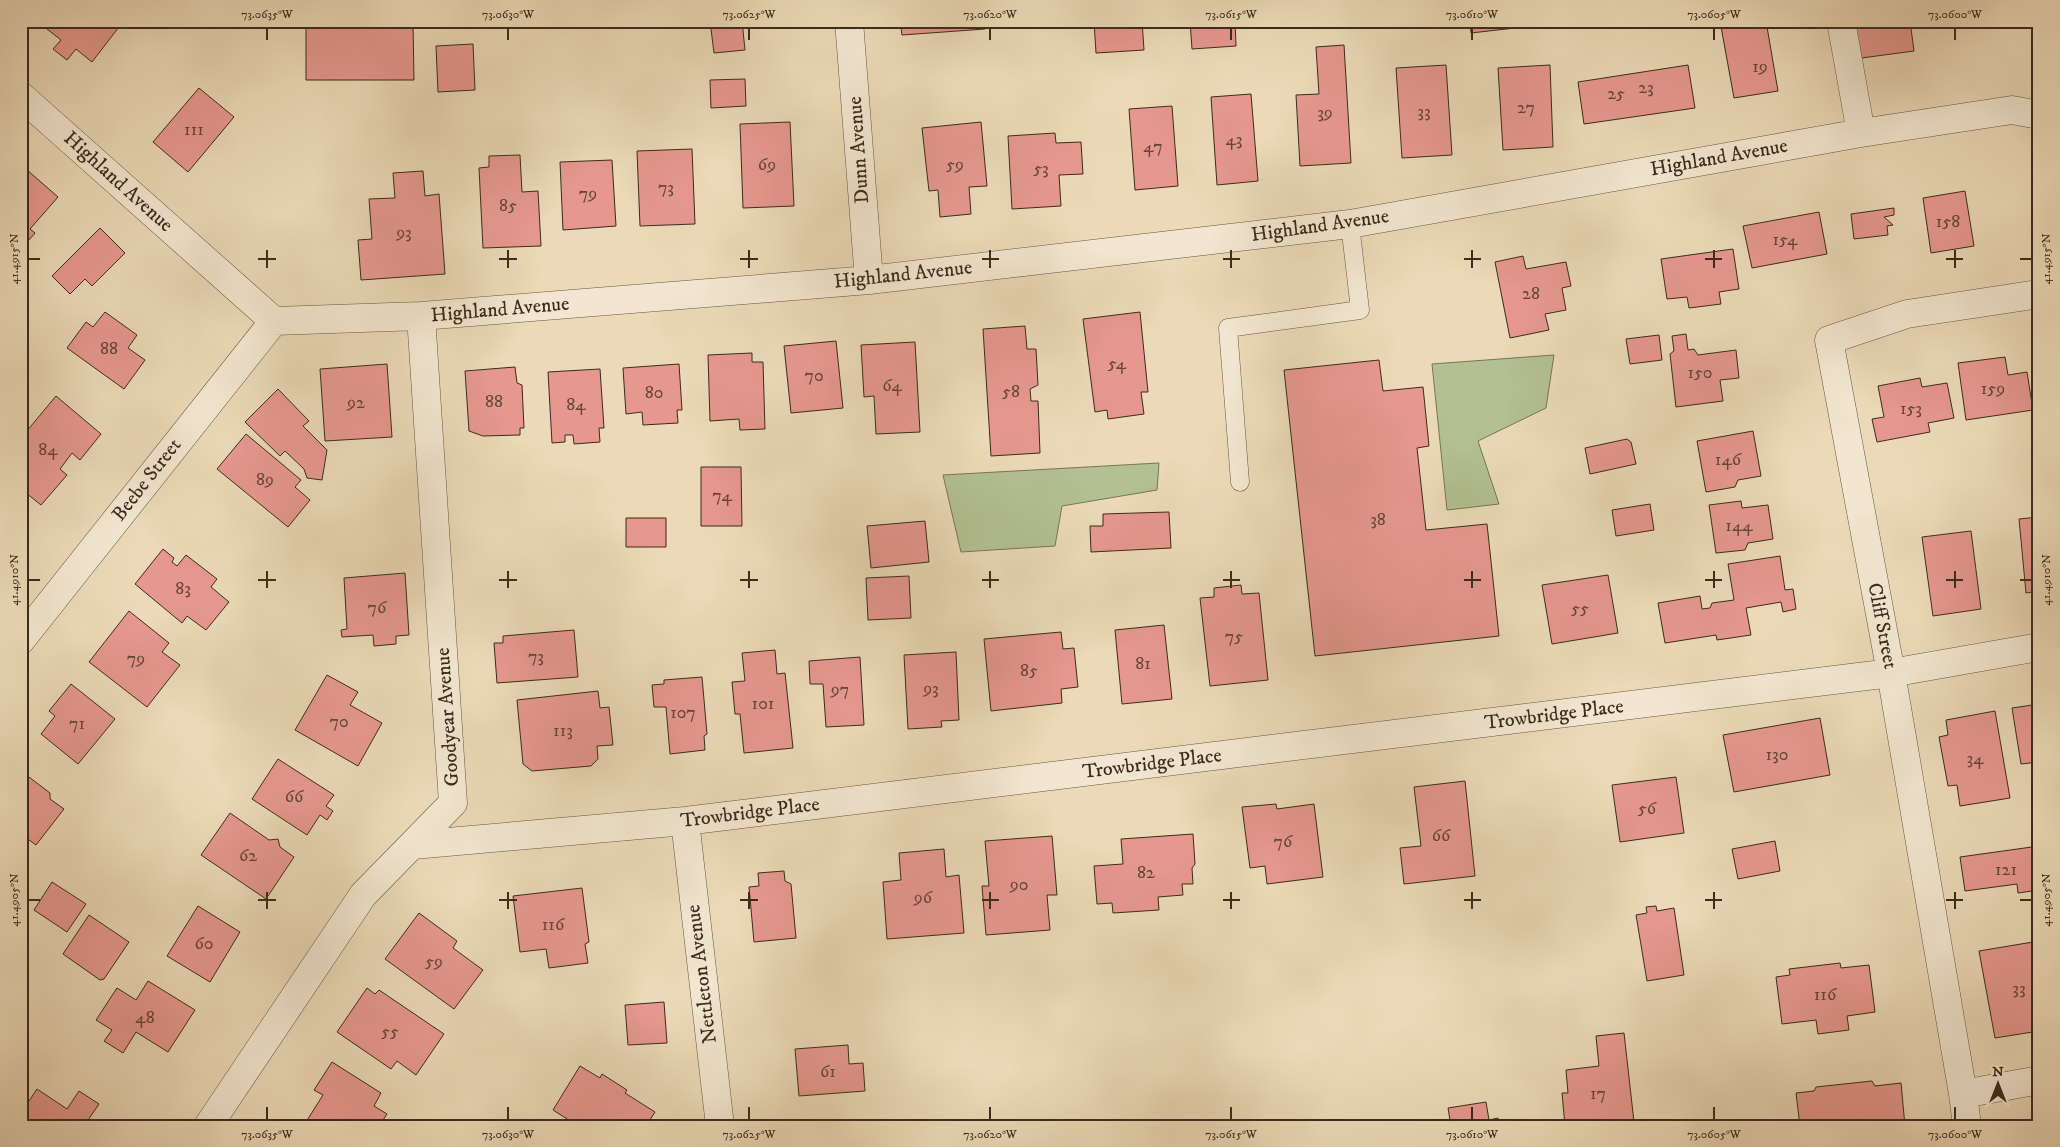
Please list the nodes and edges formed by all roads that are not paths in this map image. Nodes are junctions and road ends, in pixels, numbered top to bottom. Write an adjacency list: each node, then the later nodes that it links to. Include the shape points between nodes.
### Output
1 (849, 21): 7 (street, Dunn Avenue)
2 (1841, 21): 5 (street)
3 (21, 96): 10 (street, Highland Avenue)
4 (2039, 115): 5 (street, Highland Avenue, via 2012,110)
5 (1861, 133): 6 (street, Highland Avenue)
6 (1350, 224): 7 (street, Highland Avenue); 11 (lane, via 1360,310 1228,328)
7 (869, 280): 9 (street, Highland Avenue)
8 (2039, 294): 14 (street, Cliff Street, via 1907,314 1829,340)
9 (421, 316): 10 (street, Highland Avenue); 16 (street, Goodyear Avenue, via 453,803)
10 (274, 321): 12 (street, Beebe Street)
11 (1240, 482)
12 (21, 640)
13 (2039, 647): 14 (street, Trowbridge Place)
14 (1891, 673): 15 (street, Trowbridge Place); 18 (street, Cliff Street)
15 (684, 822): 16 (street, Trowbridge Place); 20 (street, Nettleton Avenue)
16 (413, 845): 19 (street, Goodyear Avenue, via 363,895)
17 (2039, 1080): 18 (street)
18 (1963, 1094): 21 (street, Cliff Street)
19 (208, 1126)
20 (720, 1126)
21 (1967, 1126)

